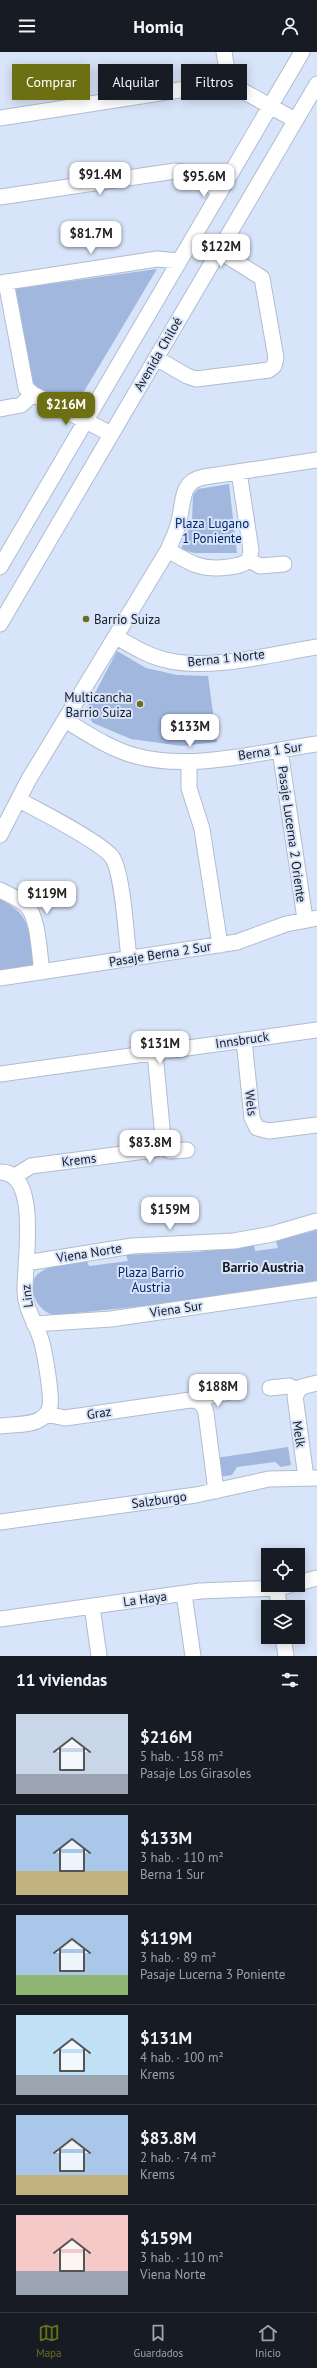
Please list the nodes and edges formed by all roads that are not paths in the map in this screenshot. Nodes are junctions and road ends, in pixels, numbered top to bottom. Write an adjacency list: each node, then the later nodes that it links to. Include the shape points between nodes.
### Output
1 (224, 52): 3 (street)
2 (302, 52): 7 (street)
3 (226, 64)
4 (181, 90): 8 (street)
5 (315, 91): 9 (street, Avenida Chiloé)
6 (247, 94): 7 (street)
7 (270, 106): 9 (street); 10 (street)
8 (0, 118)
9 (295, 120): 12 (street, Avenida Chiloé)
10 (220, 191): 11 (street, via 190,173 175,171); 13 (street)
11 (0, 197)
12 (219, 251): 15 (street, Avenida Chiloé); 15 (street, via 259,274 264,281 276,358 274,366 269,370 196,379)
13 (179, 261): 14 (street, via 157,259); 18 (street)
14 (3, 282): 16 (street, via 23,380 26,388)
15 (156, 358): 19 (street, Avenida Chiloé)
16 (33, 394): 17 (street, via 21,405); 18 (street)
17 (0, 409)
18 (87, 421): 19 (street); 25 (street)
19 (111, 434): 26 (street, Avenida Chiloé)
20 (317, 460): 21 (street)
21 (239, 472): 22 (street, via 198,478 189,483 184,492 179,522); 23 (street, via 251,550)
22 (168, 550): 23 (street, via 203,568 240,565); 27 (street)
23 (249, 560): 24 (street, via 260,566)
24 (284, 564)
25 (0, 567)
26 (0, 624)
27 (116, 637): 28 (street, Berna 1 Norte, via 153,656 188,664); 29 (street)
28 (317, 647)
29 (65, 720): 32 (street, Berna 1 Sur, via 102,742 135,756 152,760); 33 (street)
30 (317, 744): 31 (street, Berna 1 Sur)
31 (280, 750): 32 (street, Berna 1 Sur); 36 (street, Pasaje Lucerna 2 Oriente)
32 (189, 762): 37 (street, via 189,788 202,829)
33 (19, 800): 34 (street); 38 (street, via 100,847 112,858 118,872)
34 (0, 835)
35 (0, 890): 39 (street, via 31,911)
36 (311, 918): 37 (street, Pasaje Berna 2 Sur, via 254,937)
37 (220, 945): 38 (street, Pasaje Berna 2 Sur)
38 (129, 958): 39 (street, Pasaje Berna 2 Sur)
39 (42, 972): 40 (street, Pasaje Berna 2 Sur)
40 (0, 978)
41 (317, 1030): 42 (street, Innsbruck)
42 (244, 1040): 43 (street, Innsbruck); 45 (street, Wels, via 252,1118 257,1128 269,1131)
43 (155, 1053): 44 (street, Innsbruck); 46 (street, via 163,1138)
44 (0, 1074)
45 (317, 1125)
46 (161, 1146): 47 (street, Krems, via 170,1151); 49 (street, Krems, via 154,1150 31,1166)
47 (187, 1150)
48 (0, 1172): 49 (street)
49 (15, 1176): 51 (street, Linz, via 20,1181 23,1191 29,1244)
50 (317, 1221): 51 (street, Viena Norte, via 272,1234 234,1241 132,1246)
51 (26, 1263): 53 (street, Linz, via 25,1296)
52 (317, 1290): 53 (street, Viena Sur, via 111,1319)
53 (34, 1324): 59 (street, Linz, via 44,1352 50,1401)
54 (317, 1383): 56 (street, via 305,1385)
55 (270, 1388): 56 (street, via 289,1386)
56 (298, 1390): 61 (street, Melk, via 294,1401)
57 (226, 1393): 58 (street, Graz, via 209,1396)
58 (200, 1402): 59 (street, Graz, via 190,1400 65,1418); 62 (street, via 207,1418)
59 (46, 1414): 60 (street, via 38,1421)
60 (0, 1426)
61 (312, 1478): 62 (street, Salzburgo, via 269,1479 237,1484)
62 (216, 1491): 63 (street, Salzburgo)
63 (0, 1522)
64 (317, 1578): 65 (street)
65 (305, 1581)
66 (261, 1587): 67 (street, La Haya)
67 (184, 1594): 68 (street, La Haya); 72 (street)
68 (92, 1606): 69 (street, La Haya); 71 (street)
69 (0, 1619)
70 (284, 1644): 73 (street)
71 (99, 1656)
72 (194, 1656)
73 (286, 1656)

